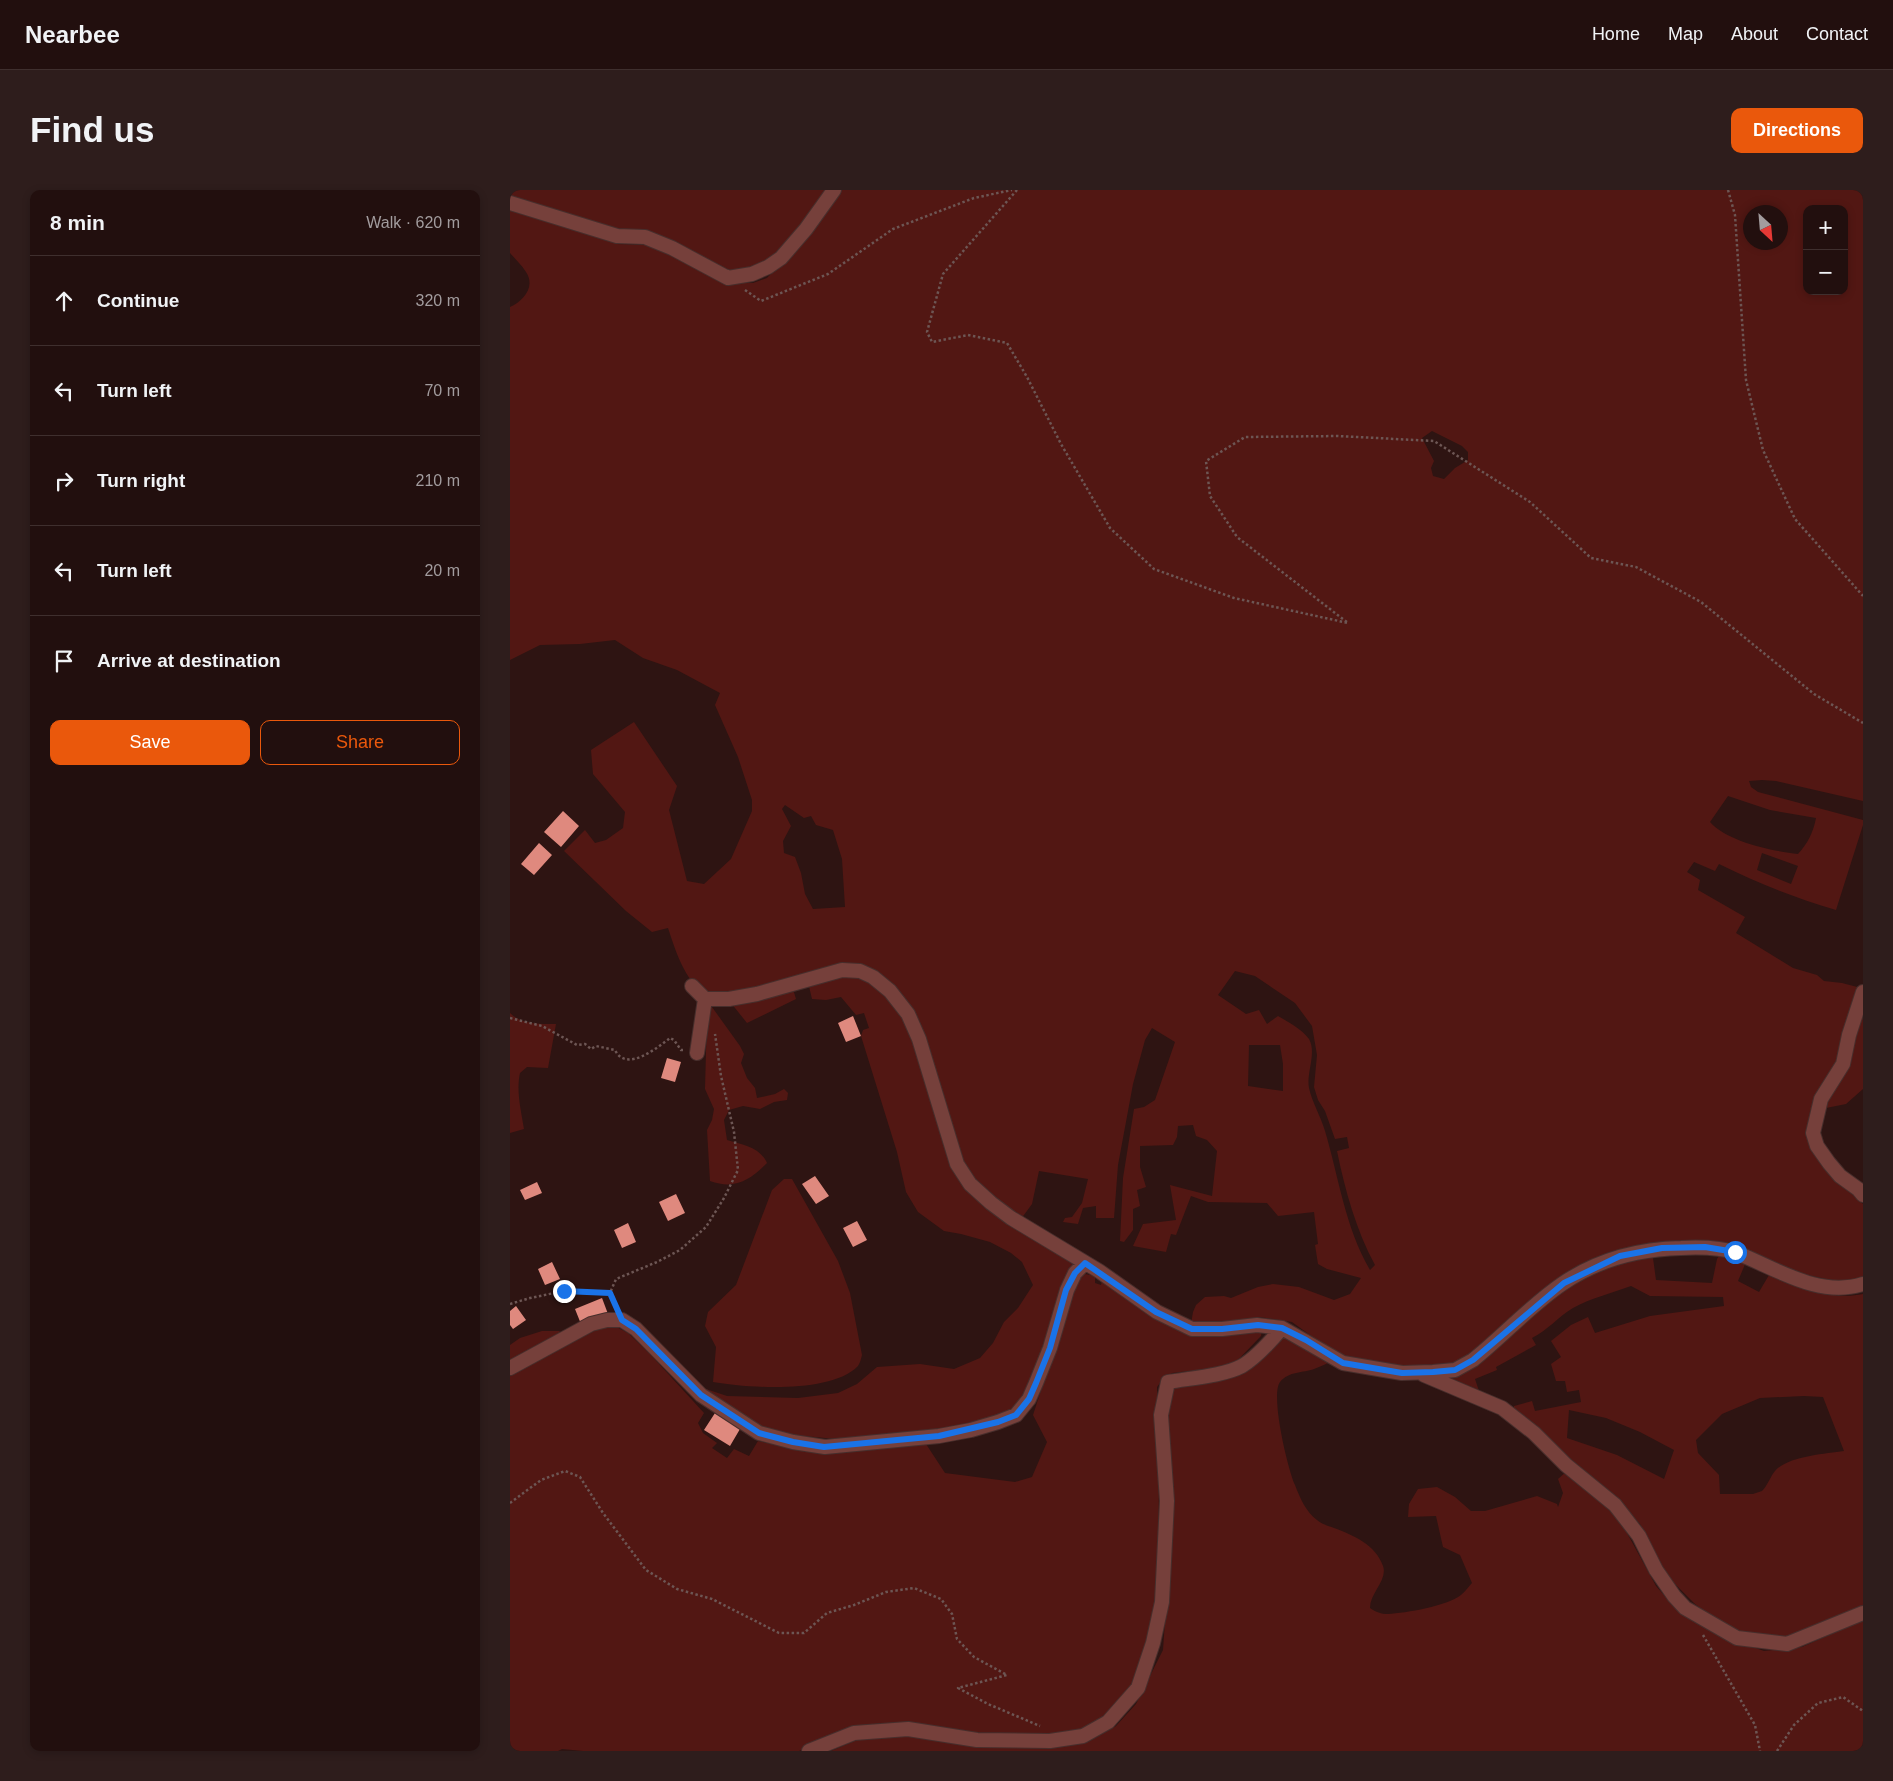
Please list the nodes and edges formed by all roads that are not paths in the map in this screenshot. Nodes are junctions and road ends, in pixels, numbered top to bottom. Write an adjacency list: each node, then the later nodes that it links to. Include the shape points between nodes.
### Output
1 (834, 190): 2 (street, via 780,258 752,274 728,278 645,237 616,236)
2 (510, 203)
3 (692, 986): 5 (street)
4 (1863, 992): 7 (street, via 1843,1064 1821,1099 1813,1133 1817,1146 1829,1163)
5 (705, 999): 6 (street); 8 (street, via 757,994 842,970 860,971 873,977 890,991 908,1014 957,1164 970,1184 1011,1218)
6 (690, 1051)
7 (1863, 1195)
8 (1085, 1263): 10 (street, via 1156,1312 1192,1329 1258,1325); 11 (street, via 1066,1290 1043,1366 1029,1399 1016,1415 939,1436 824,1447 759,1433 701,1395 636,1329 622,1320 591,1324)
9 (1863, 1284): 12 (street, via 1835,1289 1799,1280 1735,1252 1705,1247 1662,1248 1620,1256 1564,1283 1473,1360 1455,1370)
10 (1282, 1328): 12 (street, via 1343,1363 1402,1373); 14 (street, via 1242,1366 1213,1375 1168,1382 1161,1415 1167,1500 1162,1602 1154,1643 1138,1688 1108,1722 1083,1736 1056,1741 977,1740 908,1729 854,1734)
11 (510, 1368)
12 (1419, 1372): 13 (street, via 1502,1408 1534,1433 1615,1506 1640,1536 1656,1570 1674,1596 1686,1608 1737,1638 1787,1644)
13 (1863, 1613)
14 (809, 1751)

